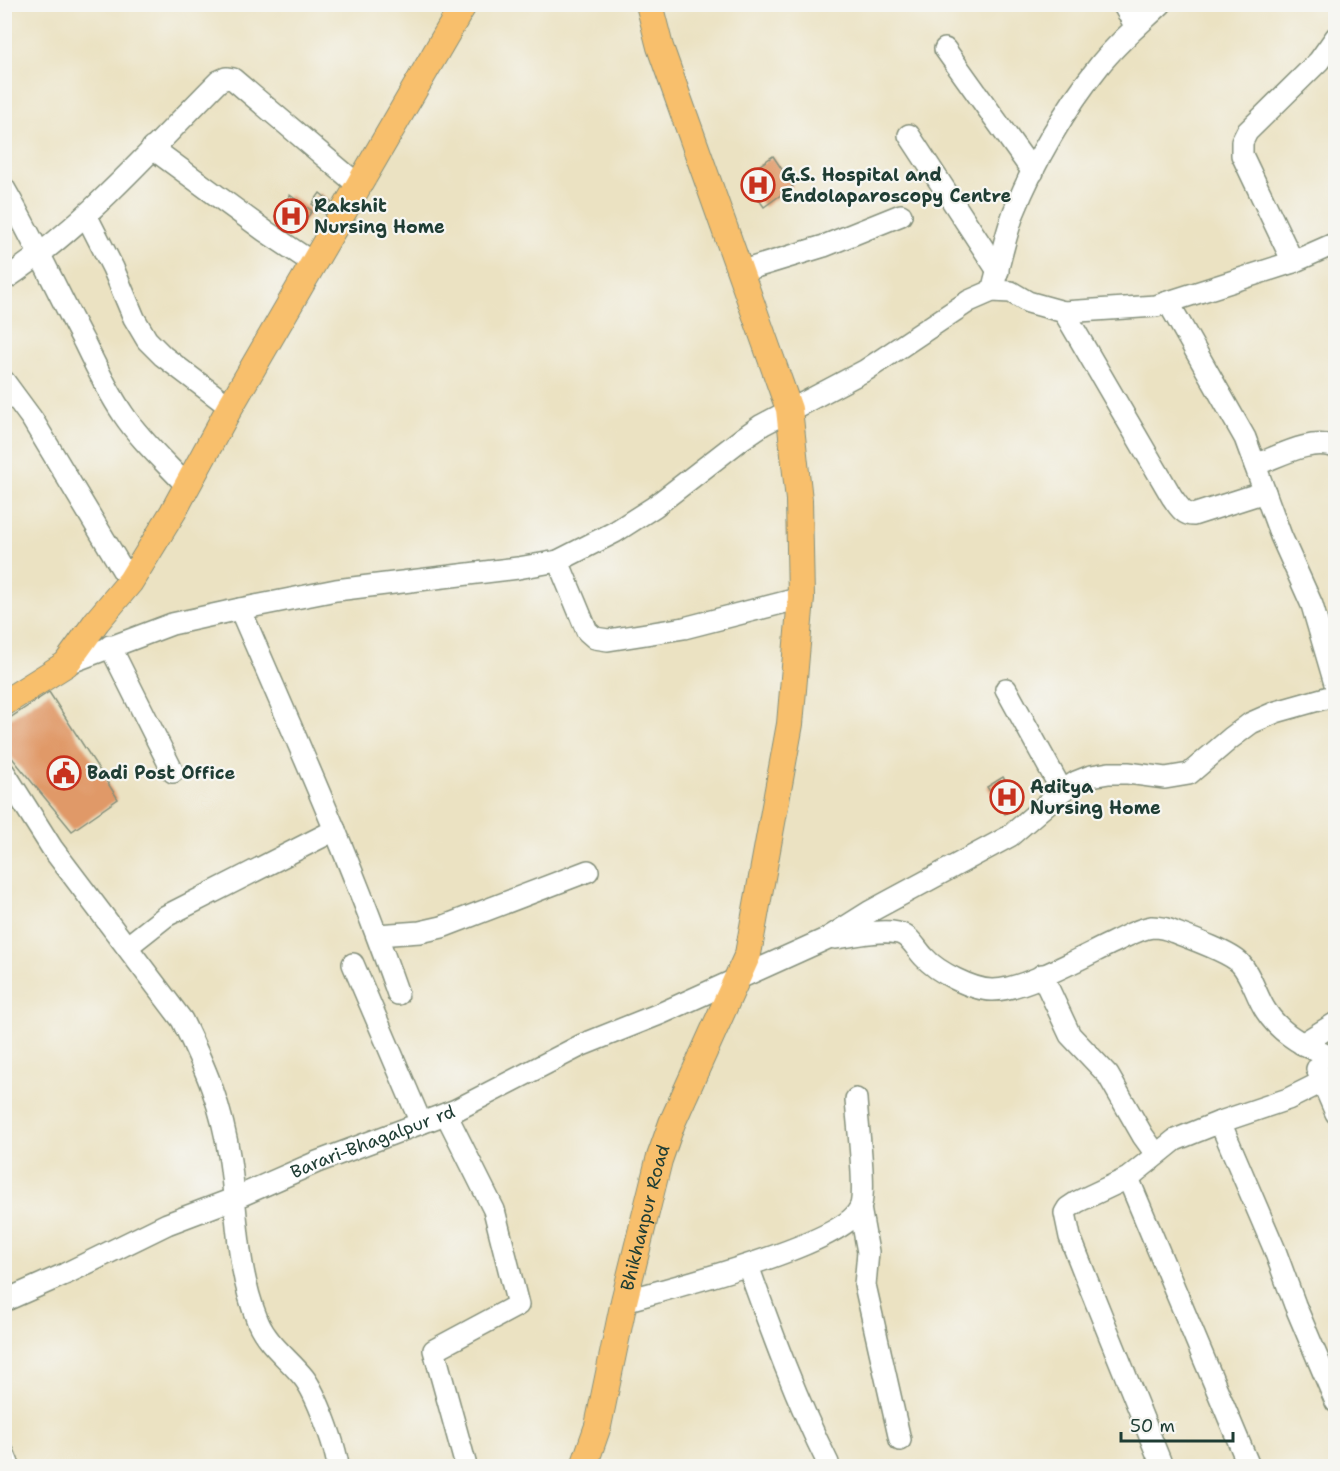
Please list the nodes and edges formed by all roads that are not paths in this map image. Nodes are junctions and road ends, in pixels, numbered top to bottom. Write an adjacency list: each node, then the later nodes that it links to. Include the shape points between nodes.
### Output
1 (464, 4): 11 (main road)
2 (649, 4): 19 (main road, Bhikhanpur Road, via 660,47)
3 (1123, 4): 5 (street)
4 (1161, 4): 5 (street)
5 (1136, 27): 10 (street, via 1100,64)
6 (1335, 37): 17 (street, via 1319,61 1247,132 1242,142 1242,155)
7 (945, 49): 10 (street)
8 (909, 135): 21 (street)
9 (152, 148): 11 (street, via 219,81 233,79); 13 (street); 18 (street)
10 (1032, 172): 21 (street, via 1014,213)
11 (358, 185): 18 (main road)
12 (4, 188): 16 (street)
13 (86, 215): 16 (street); 25 (street, via 147,340)
14 (901, 215): 19 (street, via 824,246)
15 (1335, 243): 17 (street)
16 (39, 256): 20 (street); 29 (street, via 123,414)
17 (1293, 262): 22 (street)
18 (313, 263): 25 (main road)
19 (739, 272): 26 (main road, Bhikhanpur Road)
20 (4, 280)
21 (995, 281): 23 (street, via 1028,303); 26 (street, via 866,370)
22 (1162, 304): 23 (street); 28 (street, via 1245,438)
23 (1064, 312): 30 (street, via 1183,512 1193,515)
24 (4, 381): 32 (street, via 32,419)
25 (230, 407): 29 (main road)
26 (789, 409): 31 (street, via 742,438 654,507); 33 (main road, Bhikhanpur Road, via 799,500)
27 (1335, 447): 28 (street, via 1303,447)
28 (1255, 465): 30 (street)
29 (188, 486): 32 (main road)
30 (1265, 492): 37 (street, via 1312,605)
31 (558, 561): 33 (street, via 587,631 595,638 608,640 684,628); 34 (street, via 336,590)
32 (130, 582): 36 (main road)
33 (801, 598): 51 (main road, Bhikhanpur Road, via 790,724 748,954)
34 (240, 609): 35 (street, via 172,624); 44 (street)
35 (110, 646): 36 (street); 42 (street)
36 (66, 664): 40 (main road)
37 (1335, 687)
38 (1006, 688): 43 (street)
39 (1335, 695): 43 (street, via 1251,723 1189,774 1165,778 1109,773 1091,776)
40 (5, 702)
41 (4, 772): 48 (street, via 52,848)
42 (173, 772)
43 (1062, 790): 47 (street, via 1010,836 871,911)
44 (335, 830): 46 (street); 48 (street, via 166,916)
45 (588, 871): 46 (street, via 442,927)
46 (377, 935): 52 (street)
47 (828, 939): 50 (street, via 901,933 937,968 957,980 992,990 1015,987); 51 (street, Barari-Bhagalpur rd)
48 (128, 946): 64 (street, via 182,1020 208,1074 223,1121)
49 (353, 964): 61 (street)
50 (1042, 975): 54 (street, via 1139,930 1155,927 1172,931 1240,963 1278,1027); 62 (street, via 1070,1035 1108,1075)
51 (738, 979): 59 (street, Barari-Bhagalpur rd, via 582,1045); 68 (main road, Bhikhanpur Road, via 672,1123)
52 (398, 994)
53 (1335, 1023): 54 (street)
54 (1305, 1046): 55 (street); 56 (street)
55 (1335, 1059)
56 (1322, 1082): 58 (street); 60 (street, via 1288,1099)
57 (856, 1099): 65 (street)
58 (1335, 1113)
59 (446, 1114): 61 (street, Barari-Bhagalpur rd); 75 (street, via 494,1210 518,1305 434,1350)
60 (1220, 1122): 62 (street, via 1174,1140); 69 (street)
61 (421, 1123): 64 (street, Barari-Bhagalpur rd, via 316,1162)
62 (1156, 1154): 63 (street)
63 (1128, 1178): 77 (street, via 1077,1202 1068,1208 1065,1218); 78 (street)
64 (233, 1199): 67 (street, Barari-Bhagalpur rd, via 167,1224); 74 (street, via 246,1282 259,1323 272,1344 305,1379 329,1432)
65 (860, 1208): 66 (street, via 843,1226); 70 (street, via 868,1252 865,1285)
66 (748, 1266): 68 (street); 72 (street, via 786,1373)
67 (4, 1301)
68 (624, 1301): 76 (main road, Bhikhanpur Road, via 598,1426)
69 (1335, 1402)
70 (900, 1440)
71 (4, 1454): 73 (street)
72 (828, 1464)
73 (9, 1467)
74 (338, 1467)
75 (466, 1467)
76 (584, 1467)
77 (1162, 1467)
78 (1249, 1467)

